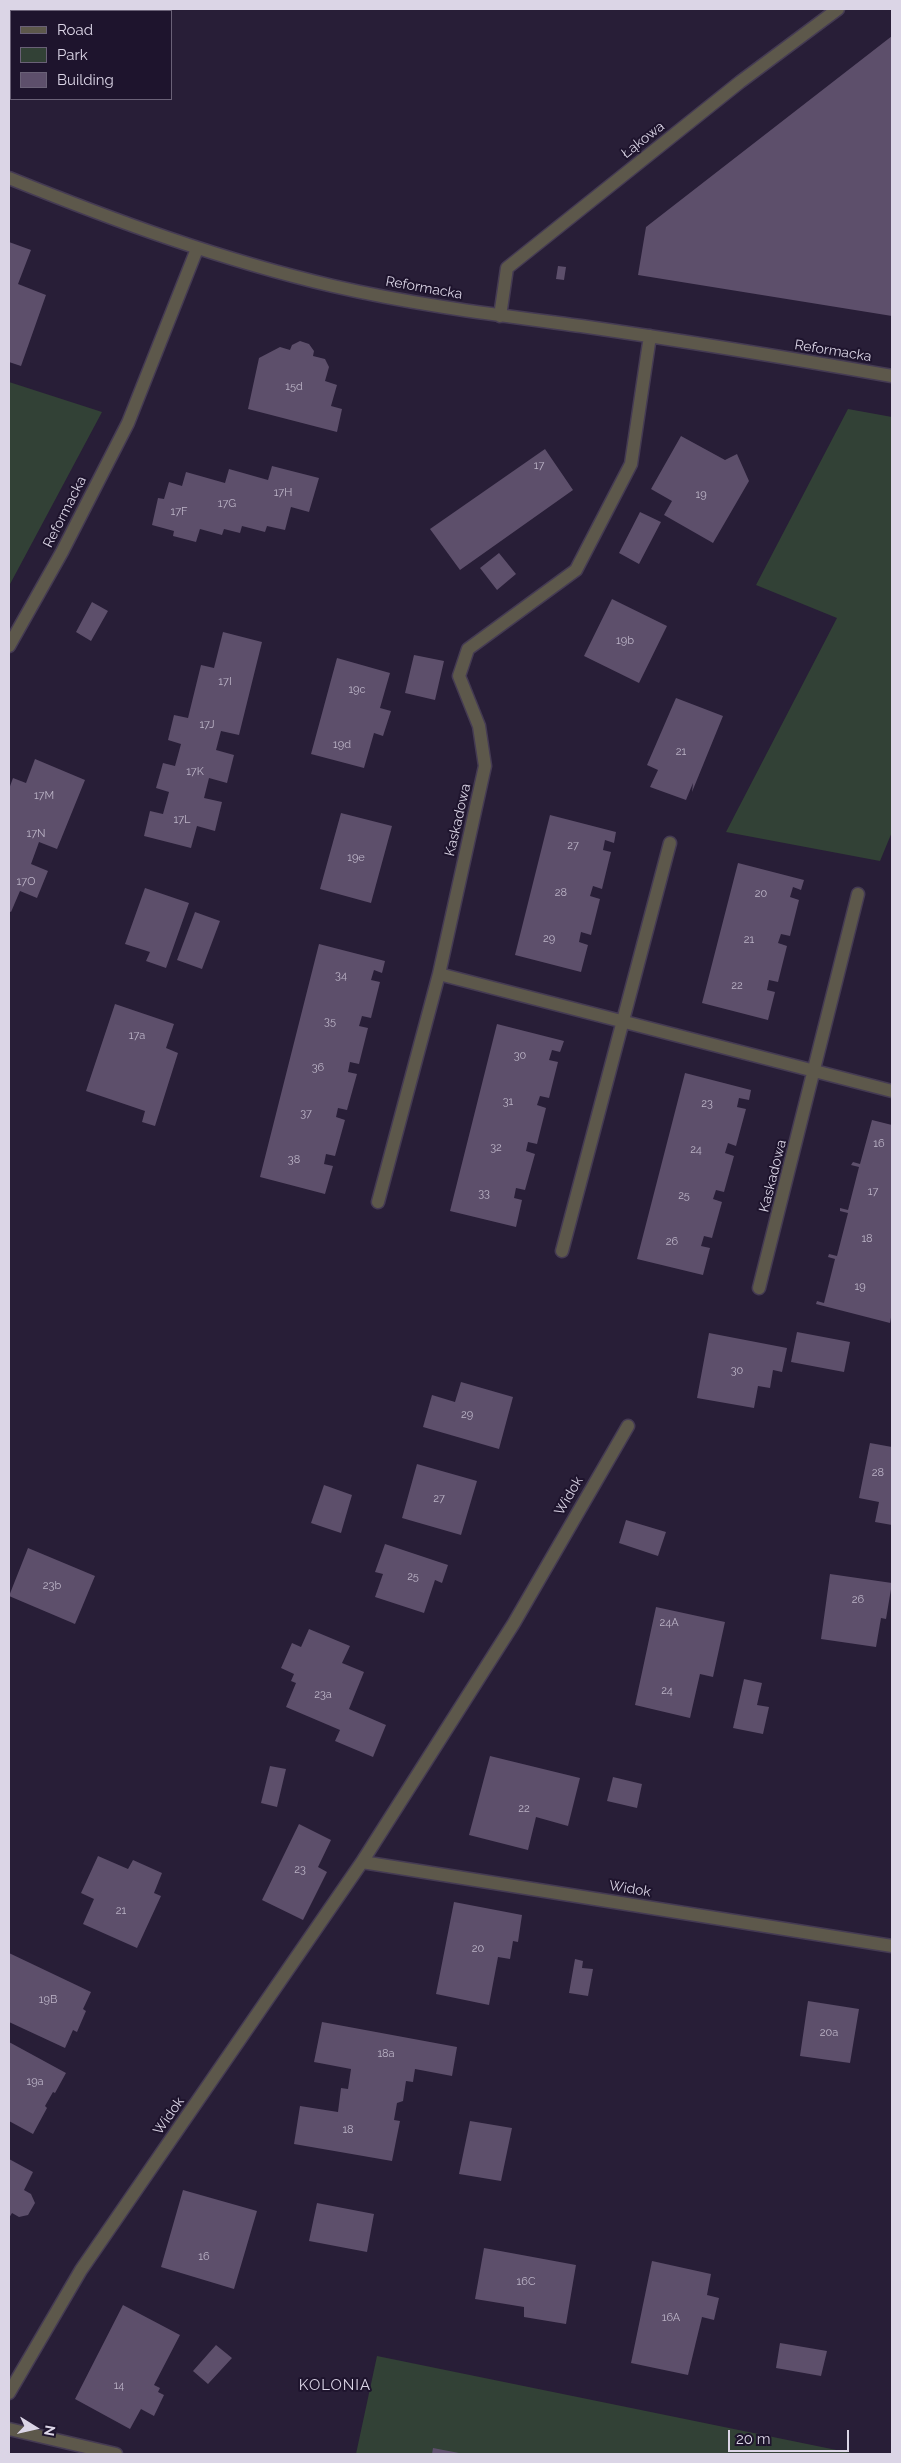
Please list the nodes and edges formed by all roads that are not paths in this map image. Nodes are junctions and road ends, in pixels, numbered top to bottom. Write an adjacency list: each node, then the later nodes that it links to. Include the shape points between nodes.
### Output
1 (838, 9): 4 (street, Łąkowa, via 740,82 507,268)
2 (9, 178): 3 (street, Reformacka, via 109,219)
3 (197, 249): 4 (street, Reformacka, via 332,286); 7 (street, Reformacka, via 128,423 62,552)
4 (500, 316): 5 (street, Reformacka)
5 (650, 336): 6 (street, Reformacka); 10 (street, Kaskadowa, via 631,464 576,570 468,649 459,676 479,726 485,766)
6 (892, 376)
7 (9, 646)
8 (670, 843): 11 (street)
9 (858, 894): 12 (street, Kaskadowa)
10 (438, 974): 11 (street); 14 (street, Kaskadowa)
11 (622, 1023): 12 (street); 15 (street)
12 (815, 1072): 13 (street); 16 (street, Kaskadowa)
13 (892, 1091)
14 (378, 1202)
15 (562, 1251)
16 (760, 1288)
17 (628, 1426): 18 (street, Widok, via 514,1622)
18 (362, 1862): 19 (street, Widok); 20 (street, Widok, via 81,2270)
19 (892, 1946)
20 (9, 2393)
21 (9, 2429): 22 (street)
22 (116, 2454)

